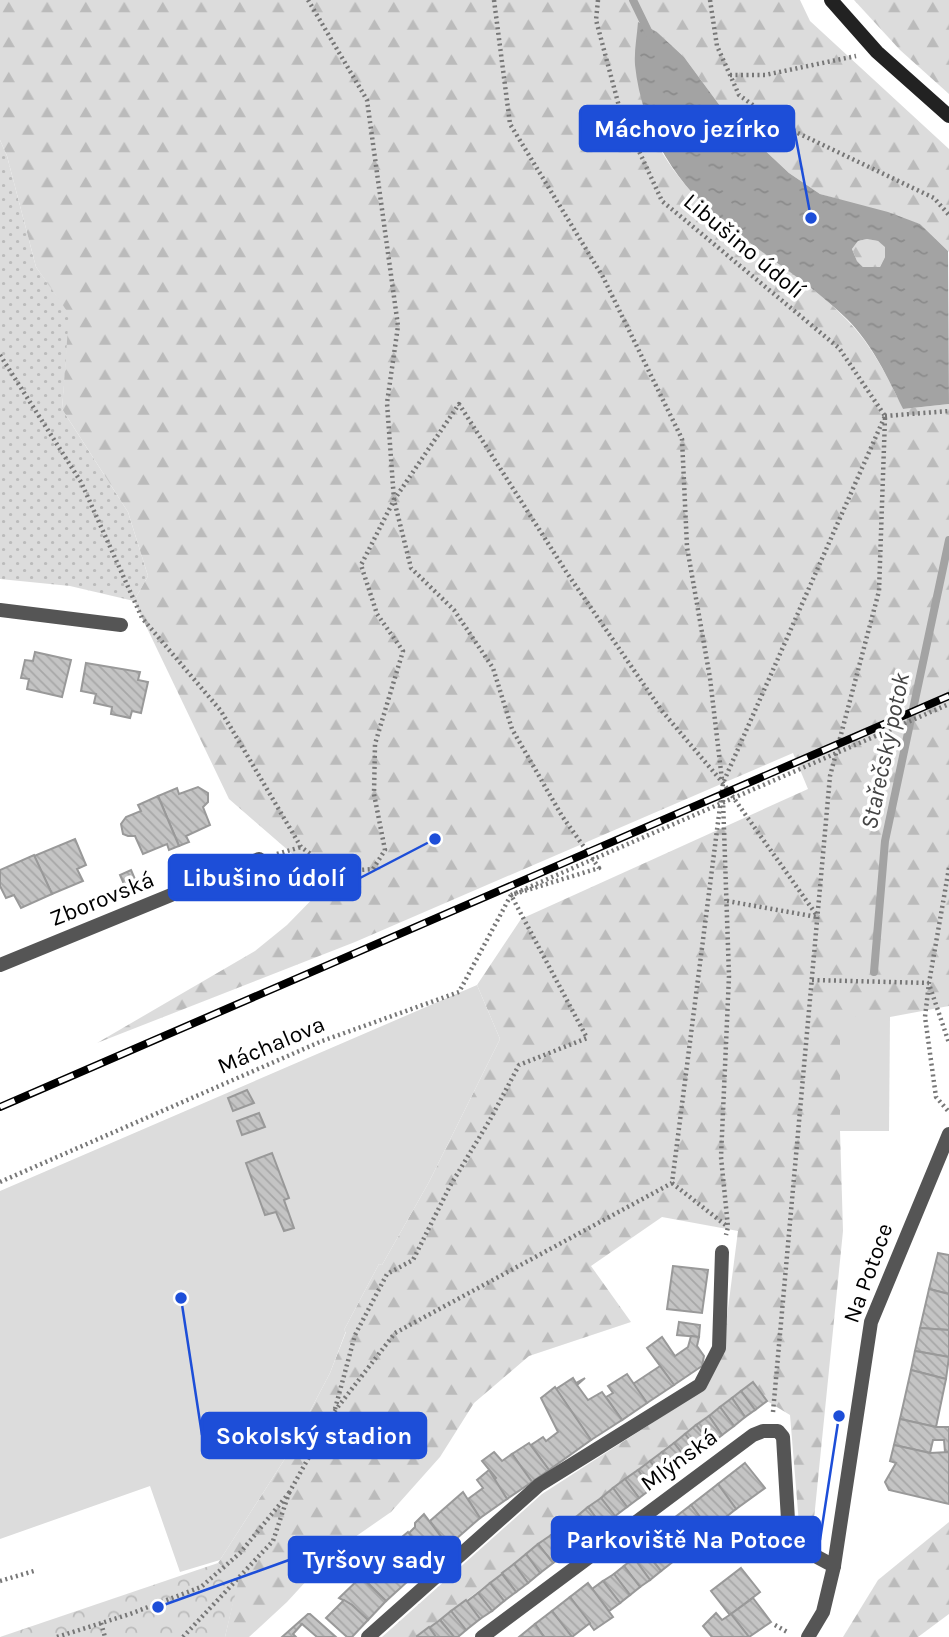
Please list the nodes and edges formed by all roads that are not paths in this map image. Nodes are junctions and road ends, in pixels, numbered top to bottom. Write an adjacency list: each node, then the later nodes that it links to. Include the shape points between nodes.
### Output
1 (831, 0): 2 (main road, via 877,51)
2 (949, 116)
3 (0, 610): 4 (street)
4 (121, 625)
5 (259, 859): 6 (street, Zborovská)
6 (0, 965)
7 (949, 1134): 9 (street, Na Potoce, via 871,1322)
8 (722, 1252): 10 (street, via 719,1348 700,1385 539,1485)
9 (834, 1566): 11 (street, Mlýnská, via 791,1543 783,1437 772,1430 753,1435); 12 (street, Na Potoce, via 823,1612)
10 (368, 1637)
11 (482, 1637)
12 (808, 1637)

